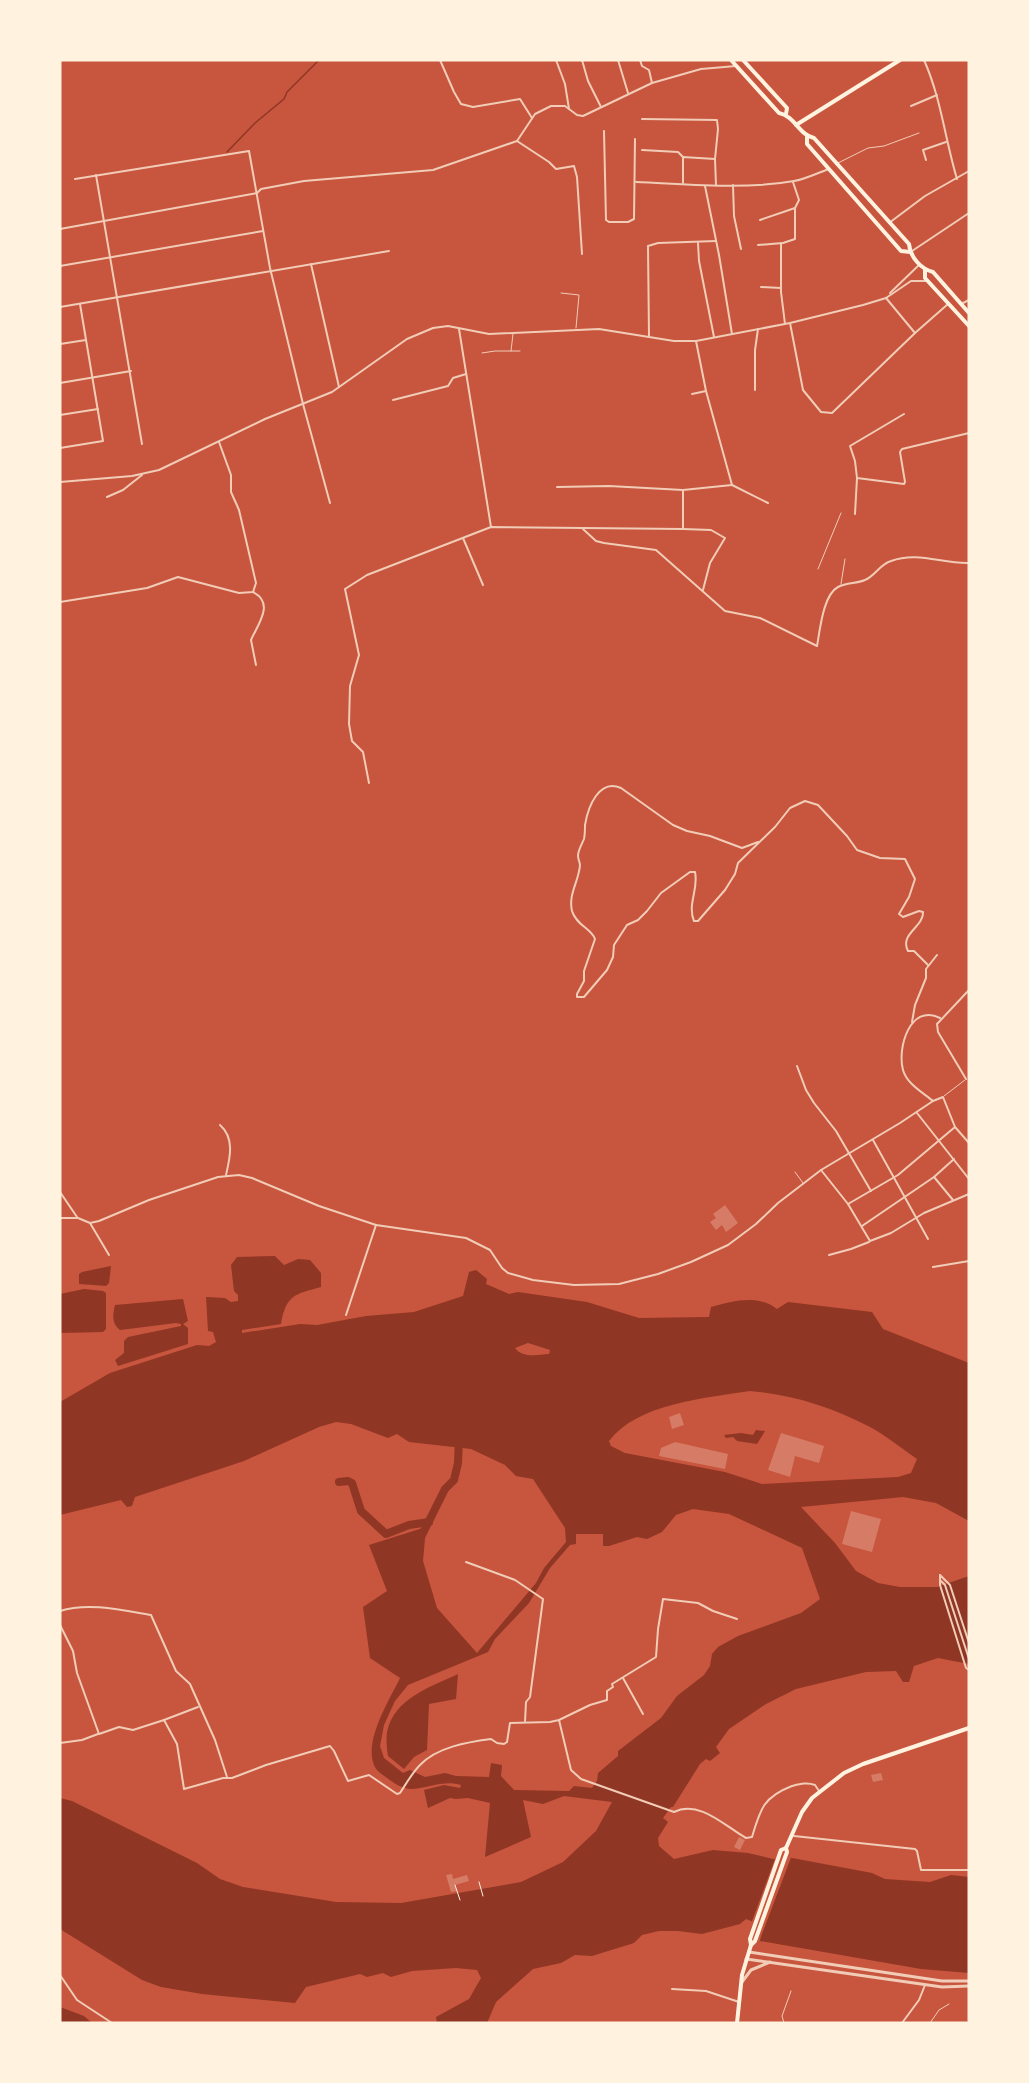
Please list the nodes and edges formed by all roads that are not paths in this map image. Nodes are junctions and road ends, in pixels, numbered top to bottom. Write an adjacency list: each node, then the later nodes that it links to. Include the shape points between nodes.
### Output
1 (440, 60): 18 (street, via 462,104 473,107 520,99)
2 (556, 60): 16 (street)
3 (582, 60): 15 (street)
4 (618, 60): 12 (street)
5 (640, 60): 11 (street, via 649,70)
6 (731, 60): 10 (main road)
7 (744, 60): 17 (main road, via 787,108)
8 (900, 60): 20 (main road)
9 (924, 60): 13 (street)
10 (736, 66): 11 (street, via 701,69); 17 (main road, via 779,113)
11 (652, 83): 12 (street)
12 (628, 93): 15 (street)
13 (938, 95): 14 (street); 26 (street)
14 (911, 106)
15 (601, 107): 16 (street, via 580,117)
16 (569, 109): 18 (street, via 551,106)
17 (786, 114): 20 (main road)
18 (531, 118): 25 (street)
19 (642, 119): 29 (street, via 715,119)
20 (796, 125): 23 (main road)
21 (604, 130): 38 (street, via 606,220 634,219)
22 (919, 133): 31 (lane, via 865,149)
23 (807, 137): 31 (main road, via 814,138); 32 (main road, via 807,144)
24 (635, 139): 38 (street)
25 (517, 141): 43 (street, via 433,170 304,181); 58 (street, via 556,169 574,166)
26 (946, 142): 30 (street, via 923,150); 36 (street)
27 (642, 150): 28 (street, via 678,152)
28 (683, 157): 29 (street); 39 (street)
29 (715, 159): 40 (street)
30 (926, 160)
31 (836, 164): 48 (main road)
32 (829, 169): 37 (street); 57 (main road, via 901,251)
33 (969, 171): 36 (street)
34 (96, 175): 35 (street); 43 (street, via 249,151); 46 (street)
35 (75, 179)
36 (957, 179): 48 (street, via 925,196)
37 (793, 181): 41 (street); 44 (street, via 799,200)
38 (636, 182): 39 (street)
39 (684, 184): 42 (street)
40 (716, 185): 41 (street); 42 (street)
41 (733, 185): 55 (street)
42 (705, 186): 51 (street)
43 (257, 193): 46 (street); 50 (street)
44 (795, 208): 47 (street); 53 (street, via 795,239)
45 (969, 213): 57 (street)
46 (104, 220): 49 (street); 59 (street)
47 (760, 220)
48 (890, 223): 57 (main road, via 909,244)
49 (60, 229)
50 (263, 231): 59 (street); 64 (street)
51 (716, 242): 52 (street); 85 (street)
52 (698, 243): 86 (street, via 648,246); 87 (street)
53 (781, 243): 54 (street); 67 (street)
54 (758, 245)
55 (741, 249)
56 (389, 251): 60 (street)
57 (910, 252): 61 (main road)
58 (582, 254)
59 (111, 257): 62 (street); 69 (street)
60 (311, 264): 64 (street); 98 (street)
61 (920, 264): 63 (main road); 70 (street)
62 (60, 266)
63 (925, 270): 65 (main road); 74 (main road, via 933,272)
64 (270, 271): 69 (street); 103 (street)
65 (928, 282): 70 (street, via 911,281); 73 (main road)
66 (761, 287): 67 (street)
67 (782, 288): 78 (street)
68 (561, 293): 82 (lane, via 579,295)
69 (118, 297): 72 (street); 94 (street)
70 (885, 297): 77 (street); 84 (street)
71 (969, 300): 74 (street)
72 (80, 304): 75 (street); 88 (street)
73 (948, 304): 79 (main road); 84 (street)
74 (961, 304): 76 (main road)
75 (60, 307)
76 (969, 313)
77 (790, 323): 78 (street); 84 (street, via 803,390 820,412 828,414)
78 (785, 324): 81 (street)
79 (969, 326)
80 (458, 328): 83 (street, via 486,334); 95 (street); 98 (street, via 441,327 417,333)
81 (758, 329): 85 (street); 99 (street)
82 (575, 330): 83 (street); 86 (street, via 599,329)
83 (514, 332): 91 (lane)
84 (915, 333)
85 (732, 334): 87 (street)
86 (649, 337): 89 (street)
87 (714, 337): 89 (street)
88 (86, 340): 90 (street); 96 (street)
89 (696, 341): 100 (street)
90 (60, 345)
91 (511, 351): 92 (lane); 93 (lane)
92 (520, 351)
93 (482, 353)
94 (131, 371): 96 (street); 109 (street)
95 (466, 374): 102 (street, via 453,378 448,386); 122 (street)
96 (93, 378): 97 (street); 104 (street)
97 (60, 383)
98 (339, 387): 103 (street)
99 (756, 390)
100 (706, 391): 101 (street); 114 (street)
101 (692, 394)
102 (393, 400)
103 (303, 404): 108 (street); 118 (street)
104 (98, 409): 106 (street); 110 (street, via 103,441)
105 (904, 414): 112 (street, via 850,446)
106 (60, 415)
107 (969, 433): 112 (street, via 902,448 904,484)
108 (219, 442): 111 (street); 132 (street, via 255,577)
109 (142, 444)
110 (60, 448)
111 (144, 473): 113 (street); 117 (street)
112 (856, 478): 121 (street)
113 (60, 482)
114 (732, 485): 116 (street); 119 (street)
115 (557, 487): 116 (street)
116 (683, 490): 124 (street)
117 (107, 497)
118 (330, 503)
119 (768, 503)
120 (841, 513): 128 (lane)
121 (855, 514)
122 (491, 527): 123 (street); 125 (street)
123 (583, 528): 124 (street); 131 (street, via 596,541 656,550)
124 (683, 529): 131 (street, via 711,530 725,538 710,563)
125 (463, 538): 129 (street); 135 (street, via 367,576 345,589 359,655 350,686 349,724 352,741 363,752)
126 (845, 560): 130 (lane)
127 (969, 563): 130 (street, via 902,558 886,563 865,580)
128 (818, 569)
129 (483, 585)
130 (841, 586): 131 (street, via 834,589 827,601 817,646 760,618 725,611)
131 (703, 590)
132 (253, 592): 133 (street, via 239,593 178,577 147,588); 134 (street, via 261,598 265,609 251,640)
133 (60, 602)
134 (256, 664)
135 (369, 783)
136 (758, 842): 136 (street, via 738,863 725,890 698,921 694,921 692,914 695,872 661,893 651,908 623,931 604,974 584,997 577,997 595,939 574,916 572,891 580,867 578,855 587,817 603,788 621,788 687,831 741,848); 138 (street, via 793,806 808,801 819,805 857,850 880,858 905,858 915,879 899,914 903,917 924,913 906,940 908,951 915,951)
137 (937, 955): 138 (street)
138 (928, 965): 141 (street)
139 (969, 990): 140 (street)
140 (940, 1018): 141 (street, via 929,1015); 144 (street, via 937,1029)
141 (912, 1022): 146 (street, via 903,1039 903,1071)
142 (797, 1066): 153 (street, via 806,1090)
143 (969, 1076): 144 (lane)
144 (966, 1079): 145 (lane)
145 (943, 1097): 146 (street); 149 (street)
146 (933, 1101): 147 (street)
147 (917, 1113): 150 (street); 151 (street)
148 (220, 1125): 157 (street, via 229,1136)
149 (955, 1127): 151 (street); 152 (street)
150 (873, 1140): 153 (street); 159 (street)
151 (939, 1141): 154 (street); 159 (street)
152 (969, 1143)
153 (849, 1152): 155 (street); 162 (street)
154 (954, 1159): 158 (street); 160 (street)
155 (821, 1170): 161 (street); 167 (street)
156 (795, 1172): 161 (lane)
157 (226, 1175): 171 (street); 172 (street, via 246,1176)
158 (934, 1177): 165 (street); 166 (street)
159 (894, 1178): 162 (street); 165 (street)
160 (969, 1179)
161 (803, 1183): 172 (street, via 720,1249 658,1274 619,1284 574,1285 534,1280 508,1273 490,1250 466,1238)
162 (871, 1191): 167 (street)
163 (60, 1192): 169 (street)
164 (969, 1194): 166 (street)
165 (904, 1198): 170 (street); 173 (street)
166 (953, 1200): 170 (street)
167 (848, 1204): 173 (street)
168 (60, 1218): 169 (street)
169 (78, 1218): 171 (street)
170 (915, 1218): 174 (street); 175 (street)
171 (90, 1223): 176 (street)
172 (376, 1224): 180 (street)
173 (862, 1226): 175 (street)
174 (928, 1239)
175 (870, 1241): 177 (street)
176 (109, 1255)
177 (829, 1255)
178 (969, 1261): 179 (street)
179 (933, 1267)
180 (346, 1315)
181 (466, 1562): 194 (street, via 510,1578 543,1599)
182 (941, 1581): 186 (street, via 940,1575 950,1585); 187 (street); 188 (street)
183 (60, 1611): 190 (street, via 76,1607 151,1615 176,1671 190,1684)
184 (737, 1619): 189 (street, via 698,1603 663,1599 657,1657)
185 (60, 1625): 196 (street, via 73,1651)
186 (969, 1643)
187 (969, 1659)
188 (969, 1670)
189 (623, 1678): 191 (street); 193 (street, via 612,1684 607,1700)
190 (199, 1706): 192 (street); 198 (street)
191 (643, 1714)
192 (164, 1720): 196 (street, via 133,1730 119,1727); 198 (street, via 177,1744 184,1789)
193 (559, 1720): 194 (street); 199 (street, via 574,1775 674,1812 680,1808 701,1811 748,1839 770,1797 804,1783 815,1785)
194 (525, 1722): 198 (street, via 510,1723 504,1744 491,1739 462,1744 431,1756 397,1794 369,1774 348,1781 330,1746)
195 (969, 1728): 199 (main road, via 854,1768)
196 (99, 1734): 197 (street)
197 (60, 1743)
198 (227, 1778)
199 (819, 1791): 202 (main road, via 802,1812 784,1849 750,1938)
200 (794, 1836): 201 (street, via 915,1849 921,1870)
201 (969, 1870)
202 (749, 1952): 203 (main road); 206 (street)
203 (747, 1959): 204 (street); 208 (main road)
204 (770, 1962): 208 (street, via 751,1970); 209 (street)
205 (60, 1975): 216 (street, via 77,2000)
206 (942, 1981): 207 (street); 211 (street)
207 (969, 1981)
208 (741, 1984): 214 (main road)
209 (925, 1985): 211 (street); 219 (street, via 920,2000)
210 (969, 1986): 211 (street)
211 (942, 1987)
212 (672, 1989): 214 (street, via 706,1990)
213 (791, 1991): 218 (lane, via 782,2016)
214 (739, 2002): 217 (main road)
215 (949, 2004): 220 (lane)
216 (112, 2023)
217 (737, 2023)
218 (784, 2023)
219 (902, 2023)
220 (930, 2023)

